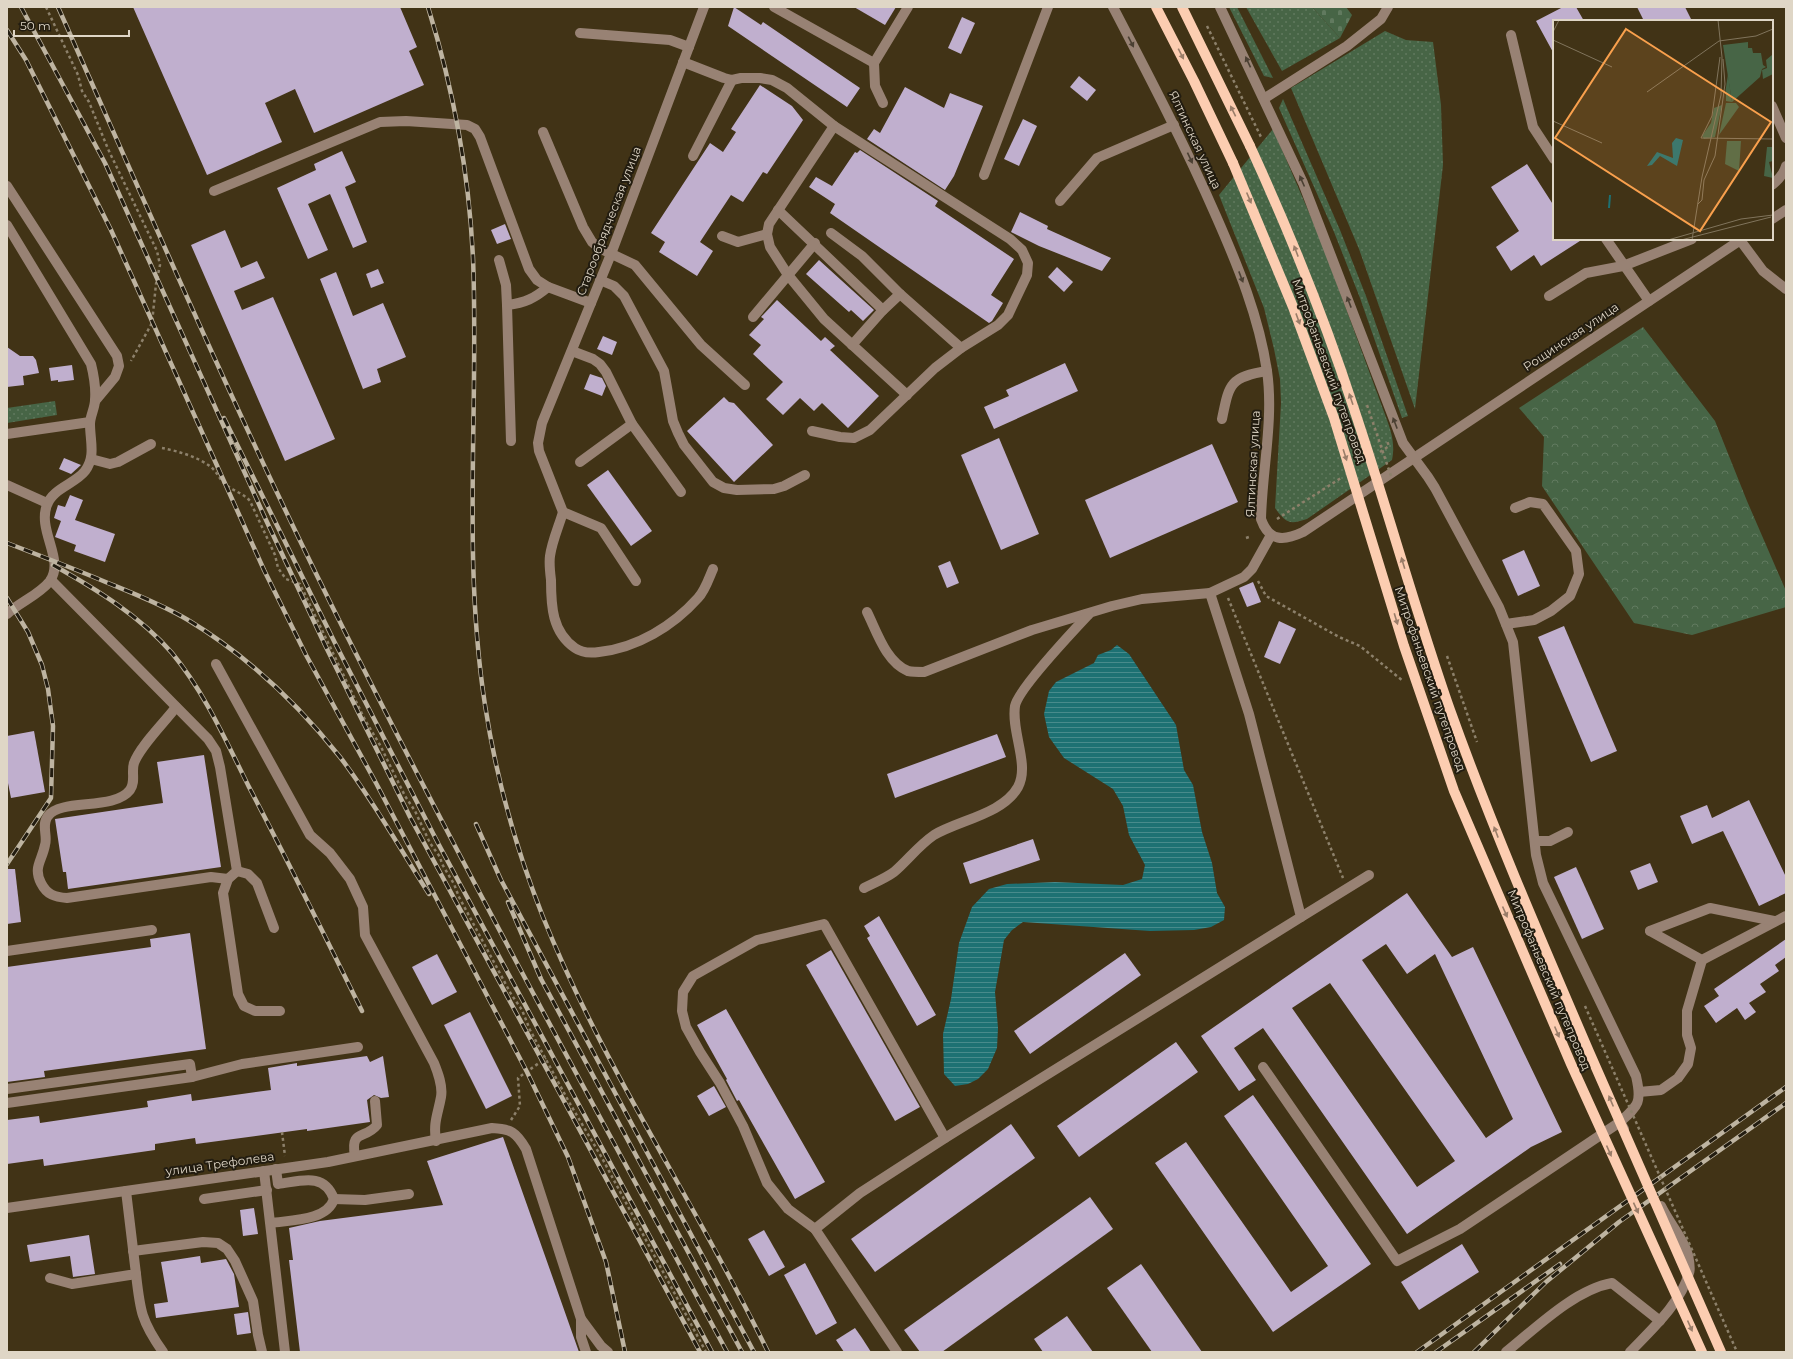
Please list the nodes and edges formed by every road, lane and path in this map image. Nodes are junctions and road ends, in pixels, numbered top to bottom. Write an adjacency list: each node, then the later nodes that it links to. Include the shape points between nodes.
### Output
1 (46, 7): 62 (path, via 78,75 82,91 108,149 158,251 160,265 152,323)
2 (704, 7): 14 (street, Старообрядческая улица)
3 (774, 7): 16 (street)
4 (908, 7): 16 (street)
5 (1048, 7): 29 (street)
6 (1114, 7): 21 (street, Ялтинская улица, one-way to 21)
7 (1156, 7): 156 (main road, Митрофаньевский путепровод, one-way to 156, bridge, via 1233,163 1293,307 1331,411 1404,646 1454,791 1574,1071)
8 (1182, 7): 157 (main road, Митрофаньевский путепровод, one-way to 8, bridge, via 1510,868 1426,640 1334,349 1290,233)
9 (1220, 7): 18 (street, one-way to 9)
10 (1388, 7): 18 (street, via 1381,19 1347,46)
11 (1204, 20): 25 (path)
12 (580, 33): 14 (street, via 670,40)
13 (1511, 35): 27 (street, via 1533,127)
14 (688, 47): 15 (street, Старообрядческая улица)
15 (683, 62): 17 (street); 45 (street, Старообрядческая улица)
16 (874, 63): 19 (street, via 876,86)
17 (732, 80): 22 (street, via 772,80 800,97); 26 (street)
18 (1265, 98): 75 (street, one-way to 18, via 1403,443 1325,237)
19 (882, 103)
20 (1773, 108): 24 (street)
21 (1174, 125): 33 (street, via 1097,158); 63 (street, Ялтинская улица, one-way to 63, via 1243,282)
22 (834, 126): 34 (street); 60 (street, via 1010,239 1022,250 1028,262 1027,274 1008,315 998,325)
23 (543, 132): 45 (street, via 586,235 599,248)
24 (1786, 138)
25 (1264, 143)
26 (693, 156)
27 (1553, 157)
28 (1786, 166): 30 (street)
29 (984, 175)
30 (1773, 184)
31 (7, 186): 66 (street, via 117,356 119,366 115,377)
32 (214, 191): 50 (street, via 380,122 467,125 475,129 480,137 529,269 537,280)
33 (1060, 201)
34 (778, 210): 39 (street); 44 (street)
35 (1786, 210): 36 (street)
36 (1773, 218)
37 (7, 226): 66 (street, via 91,364 96,386)
38 (831, 233): 52 (street, via 862,256)
39 (767, 234): 40 (street, via 738,242); 48 (street, via 770,247)
40 (722, 236)
41 (1607, 240): 47 (street)
42 (1689, 240): 47 (street)
43 (1741, 240): 51 (street, via 1763,271); 54 (street, Рощинская улица)
44 (815, 244): 48 (street); 57 (street)
45 (611, 254): 49 (street, Старообрядческая улица); 64 (street, via 635,265 701,345)
46 (499, 260): 56 (street, via 506,285)
47 (1623, 266): 53 (street, via 1586,273); 54 (street)
48 (788, 276): 58 (street); 59 (street, via 824,319)
49 (600, 280): 55 (street, Старообрядческая улица); 78 (street, via 614,286 624,296 664,371 673,421 678,433 684,445 713,482 724,488 737,490 774,489)
50 (548, 287): 55 (street); 56 (street, via 536,297 522,303)
51 (1786, 289)
52 (900, 294): 57 (street); 60 (street)
53 (1549, 296)
54 (1649, 301): 75 (street, Рощинская улица)
55 (591, 304): 61 (street, Старообрядческая улица)
56 (507, 305): 73 (street)
57 (883, 310): 59 (street)
58 (753, 318)
59 (852, 345): 65 (street)
60 (961, 348): 65 (street)
61 (572, 351): 70 (street, via 600,364); 84 (street, Старообрядческая улица, via 542,424 538,443 541,459)
62 (130, 362)
63 (1267, 371): 68 (street, via 1242,377 1231,385); 85 (street, Ялтинская улица, via 1269,396 1262,519 1264,528)
64 (745, 385)
65 (907, 395): 71 (street, via 870,430 854,438)
66 (95, 401): 69 (street)
67 (1367, 402): 79 (path, bridge)
68 (1222, 419)
69 (90, 422): 72 (street); 76 (street)
70 (632, 424): 77 (street); 81 (street)
71 (812, 431)
72 (7, 434)
73 (511, 441)
74 (149, 445): 76 (street, via 110,464); 118 (path, via 196,458 211,468 226,485 245,495 250,501 275,555 278,568 286,579 300,584 365,720)
75 (1413, 457): 85 (street, via 1303,532 1287,538); 96 (street, via 1432,482 1500,607)
76 (91, 459): 82 (street, via 84,472 54,494)
77 (580, 462)
78 (805, 475)
79 (1392, 480)
80 (7, 485): 82 (street)
81 (681, 492)
82 (47, 503): 88 (street, via 44,515 45,528 55,566)
83 (1515, 508): 96 (street, via 1530,502 1543,504 1576,551 1579,574 1570,596 1551,611 1534,620)
84 (564, 512): 86 (street, via 550,556 552,608 556,624 565,639 577,649 592,653 609,651 648,637 679,617 700,597); 89 (street, via 601,528)
85 (1271, 535): 87 (street)
86 (713, 569)
87 (1252, 569): 90 (street, via 1244,577); 95 (path, via 1266,596)
88 (51, 580): 93 (street, via 35,595); 99 (street)
89 (636, 580)
90 (1223, 587): 91 (street); 107 (path)
91 (1210, 593): 94 (street, via 1142,599); 109 (street, via 1248,714)
92 (866, 612): 94 (street, via 886,650 897,664 910,671 924,672 1032,630)
93 (7, 614)
94 (1089, 614): 106 (street, via 1026,687 1015,705 1014,722 1021,757 1018,787 1006,800 991,810 935,835 916,848 893,872)
95 (1310, 621)
96 (1506, 624): 102 (street, via 1517,673)
97 (1446, 655): 100 (path, bridge)
98 (216, 664): 129 (street, via 310,835 330,854 350,879 363,907 365,935 434,1063 439,1078 441,1095 434,1128)
99 (176, 707): 103 (street, via 208,738 216,751); 105 (street, via 139,754 134,764 131,790 117,800 57,810 48,815 44,824 46,843 37,866 38,877 43,888 54,897 67,898 211,877)
100 (1477, 743)
101 (1568, 832): 102 (street, via 1550,841)
102 (1535, 842): 122 (street, via 1543,883 1636,1076)
103 (237, 871): 105 (street); 111 (street, via 248,874 257,883)
104 (1369, 875): 107 (street)
105 (228, 879): 116 (street, via 223,893 238,994 244,1006 255,1011)
106 (864, 888)
107 (1347, 888): 109 (street)
108 (1786, 916): 110 (street)
109 (1301, 917): 128 (street)
110 (1774, 921): 114 (street); 114 (street, via 1710,908 1650,931)
111 (274, 928)
112 (152, 930): 113 (street)
113 (7, 951)
114 (1702, 960): 122 (street, via 1687,1011 1687,1035 1691,1048 1688,1064 1678,1078 1661,1090)
115 (1583, 1002): 158 (path, bridge)
116 (280, 1011)
117 (358, 1047): 120 (street, via 242,1064)
118 (546, 1058): 126 (path, via 518,1078 520,1106); 152 (path)
119 (1263, 1067): 125 (street, via 1397,1262 1460,1229)
120 (192, 1077): 121 (street, via 190,1064); 124 (street)
121 (7, 1089)
122 (1640, 1092): 125 (street, via 1636,1107)
123 (375, 1102): 130 (street, via 378,1125 374,1130 359,1135 354,1140)
124 (7, 1103)
125 (1620, 1122): 146 (street, via 1630,1138 1663,1211 1688,1255 1690,1272 1683,1289)
126 (505, 1129): 129 (street, улица Трефолева, via 492,1128); 145 (street, via 518,1136 526,1148)
127 (282, 1132): 131 (path)
128 (945, 1138): 141 (street, via 860,1193); 141 (street, via 824,924 757,940 693,976 683,992 682,1011 686,1027 743,1126 767,1183 788,1209)
129 (436, 1141): 130 (street, улица Трефолева)
130 (355, 1156): 131 (street, улица Трефолева)
131 (287, 1168): 132 (street, улица Трефолева)
132 (276, 1170): 133 (street, улица Трефолева); 138 (street, via 278,1184 319,1181 327,1186)
133 (264, 1171): 134 (street); 135 (street, улица Трефолева)
134 (267, 1190): 137 (street); 140 (street)
135 (126, 1191): 139 (street, улица Трефолева); 142 (street)
136 (409, 1194): 138 (street, via 364,1200)
137 (204, 1199)
138 (334, 1199): 140 (street, via 332,1205 318,1215)
139 (7, 1208)
140 (271, 1223): 149 (street)
141 (815, 1229): 153 (street)
142 (133, 1251): 143 (street); 148 (street, via 203,1242 218,1243 227,1249 253,1301)
143 (136, 1274): 144 (street, via 72,1284); 147 (street, via 145,1324)
144 (50, 1278)
145 (581, 1319): 150 (street, via 581,1337); 151 (street)
146 (1660, 1321): 154 (street, via 1612,1283 1583,1293); 155 (street)
147 (163, 1352)
148 (262, 1352)
149 (285, 1352)
150 (586, 1352)
151 (608, 1352)
152 (706, 1352)
153 (897, 1352)
154 (1506, 1352)
155 (1630, 1352)
156 (1702, 1352)
157 (1721, 1352)
158 (1737, 1352)

